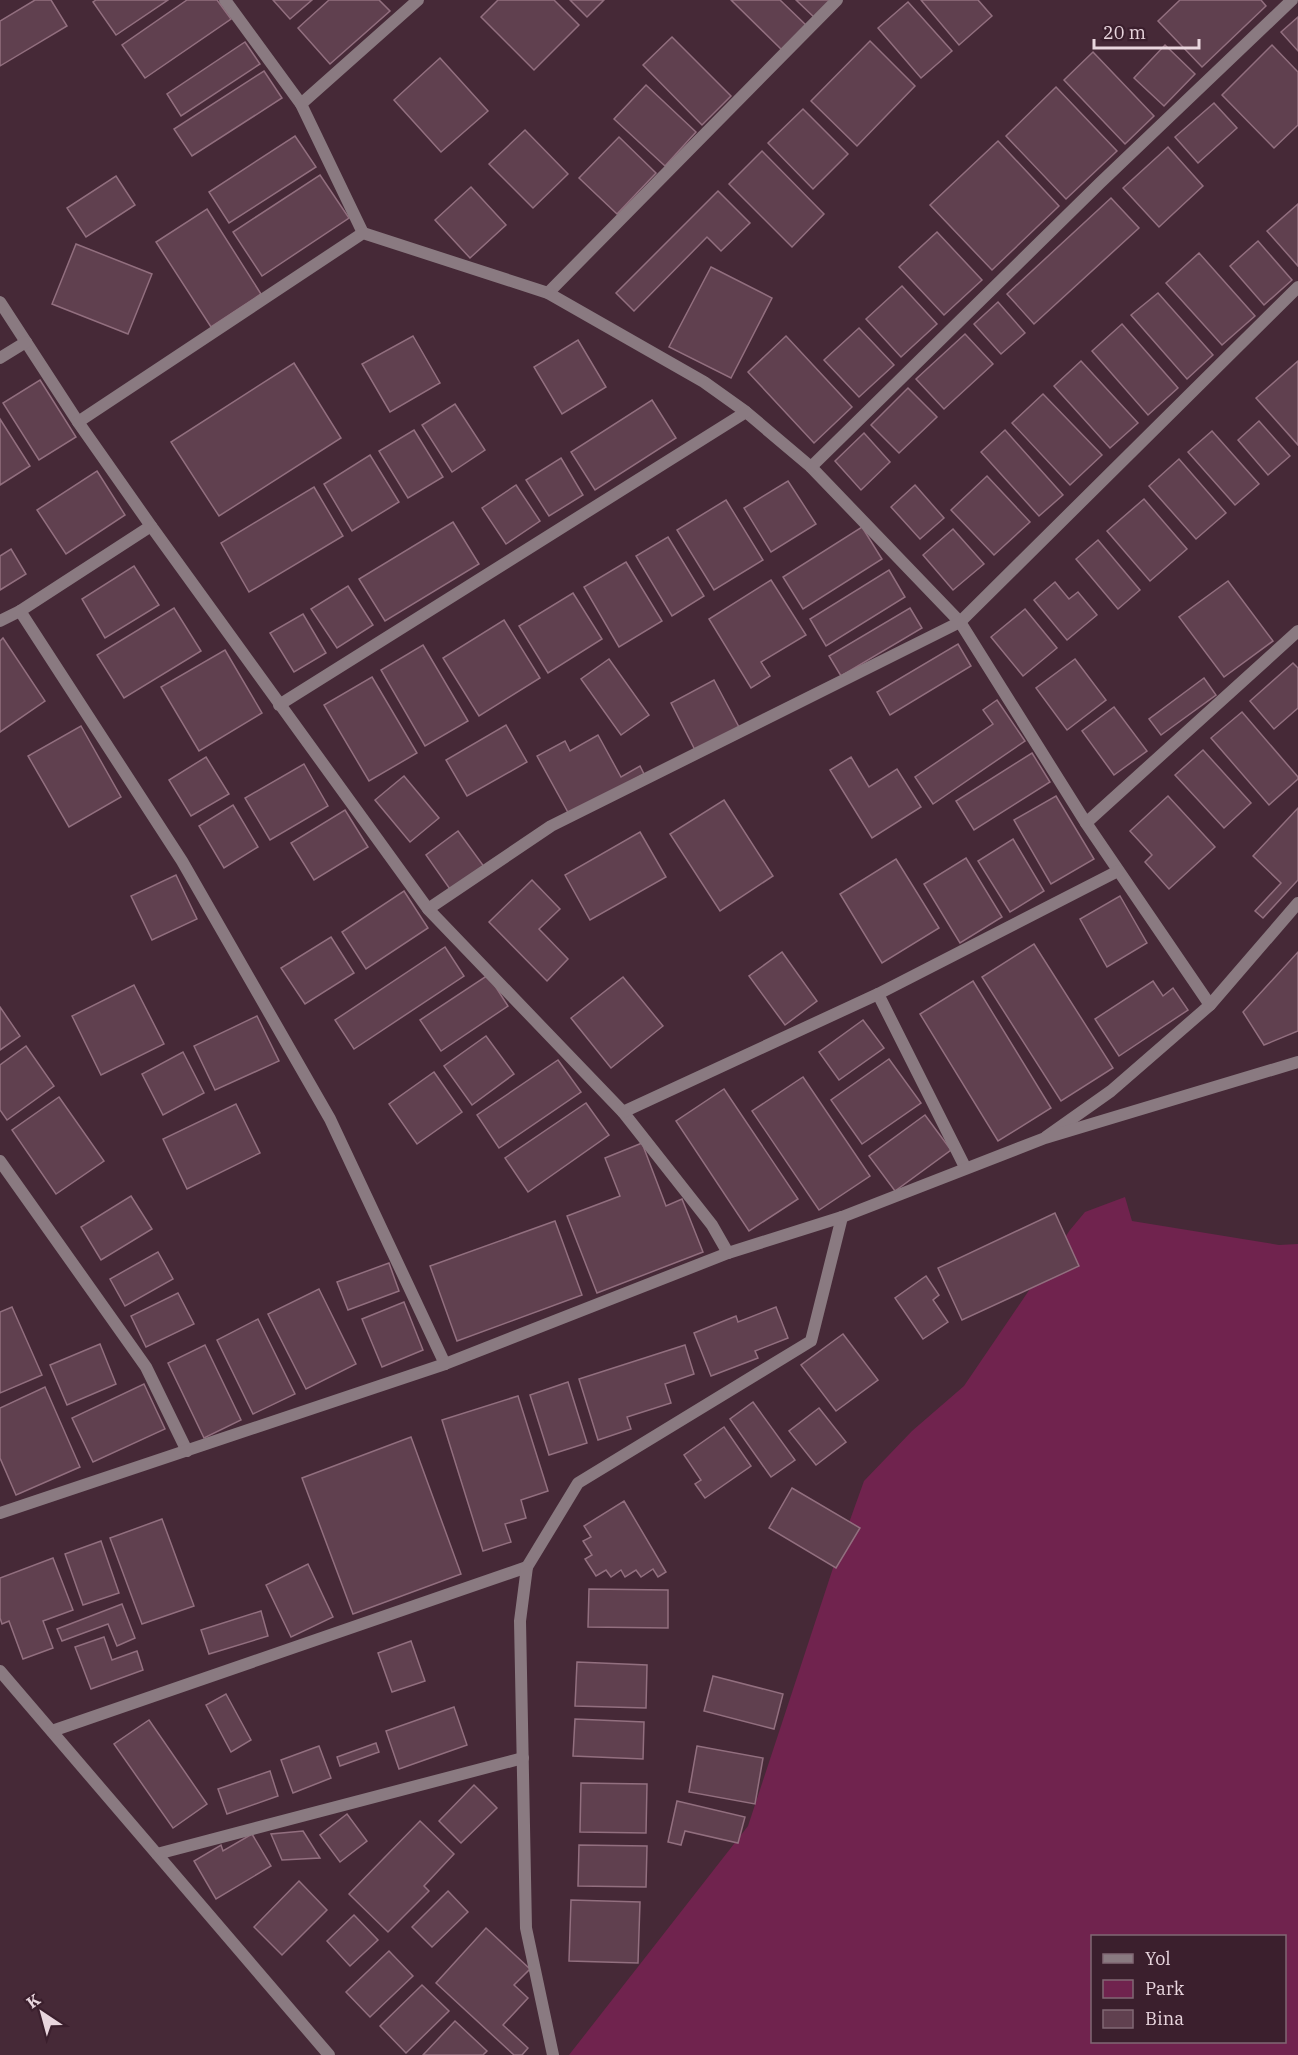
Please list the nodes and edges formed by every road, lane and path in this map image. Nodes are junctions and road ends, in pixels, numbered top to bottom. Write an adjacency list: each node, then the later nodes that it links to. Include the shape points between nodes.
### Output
1 (225, 0): 5 (street)
2 (418, 0): 5 (street)
3 (837, 0): 8 (street)
4 (1292, 0): 14 (street)
5 (301, 104): 6 (street)
6 (363, 233): 8 (street); 13 (street)
7 (1298, 287): 18 (street)
8 (548, 293): 12 (street, via 704,382)
9 (0, 302): 10 (street)
10 (26, 342): 11 (street); 13 (street)
11 (0, 358)
12 (746, 412): 14 (street); 20 (street)
13 (78, 422): 15 (street)
14 (811, 467): 18 (street)
15 (151, 526): 16 (street); 20 (street)
16 (20, 611): 17 (street); 34 (street, via 182,861 330,1119)
17 (0, 621)
18 (960, 622): 21 (street); 24 (street, via 551,826)
19 (1298, 630): 21 (street)
20 (279, 705): 24 (street)
21 (1086, 823): 22 (street)
22 (1118, 871): 25 (street); 26 (street)
23 (1298, 903): 26 (street)
24 (428, 909): 28 (street)
25 (878, 994): 28 (street); 31 (street)
26 (1210, 1005): 29 (street, via 1111,1091)
27 (1298, 1062): 29 (street)
28 (623, 1112): 33 (street, via 712,1226)
29 (1045, 1138): 31 (street)
30 (0, 1161): 35 (street, via 146,1367)
31 (965, 1167): 32 (street)
32 (842, 1216): 33 (street); 37 (street, via 811,1341 579,1483)
33 (728, 1253): 34 (street)
34 (445, 1364): 35 (street)
35 (187, 1451): 36 (street)
36 (0, 1513)
37 (527, 1567): 39 (street); 40 (street, via 520,1622)
38 (0, 1671): 39 (street)
39 (52, 1731): 41 (street)
40 (523, 1758): 41 (street); 43 (street, via 526,1928)
41 (157, 1854): 42 (street)
42 (329, 2055)
43 (553, 2055)

